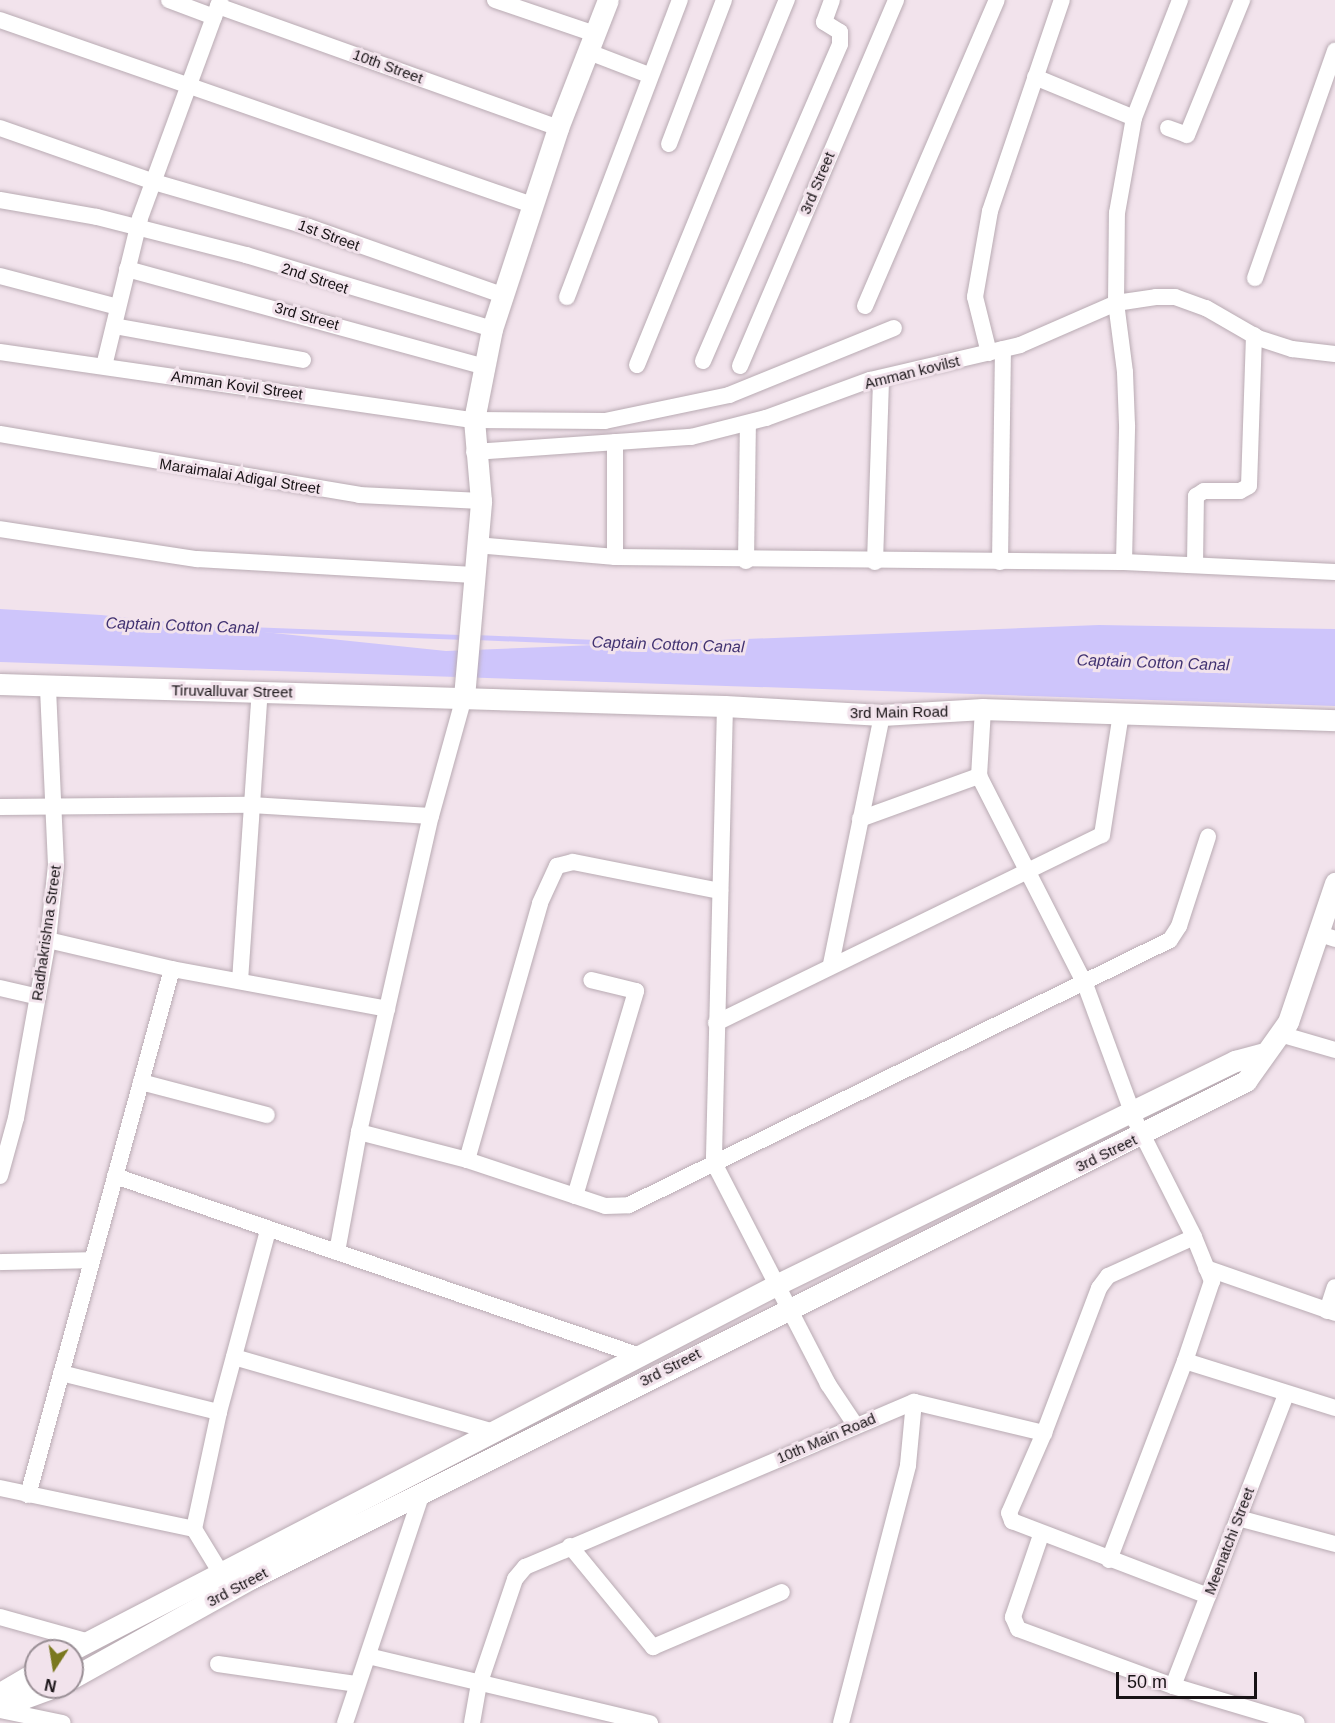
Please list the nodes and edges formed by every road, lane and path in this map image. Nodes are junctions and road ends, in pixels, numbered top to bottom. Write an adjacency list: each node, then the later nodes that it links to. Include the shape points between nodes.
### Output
1 (169, 0): 13 (street, 10th Street)
2 (495, 0): 15 (street)
3 (608, 0): 15 (street)
4 (680, 0): 17 (street)
5 (724, 0): 24 (street)
6 (788, 0): 46 (street)
7 (832, 0): 45 (street, via 824,22 840,32 840,44)
8 (896, 0): 48 (street, 3rd Street)
9 (997, 0): 35 (street)
10 (1062, 0): 18 (street)
11 (1180, 0): 20 (street)
12 (1242, 0): 23 (street, via 1187,135)
13 (217, 8): 19 (street); 22 (street, 10th Street)
14 (0, 20): 19 (street)
15 (592, 43): 17 (street); 22 (street)
16 (1335, 51): 31 (street)
17 (649, 75): 33 (street)
18 (1035, 77): 20 (street); 41 (street, via 990,211 975,297)
19 (189, 86): 25 (street); 27 (street)
20 (1134, 118): 34 (street, via 1117,213)
21 (0, 128): 25 (street, 1st Street)
22 (558, 128): 27 (street)
23 (1168, 128)
24 (669, 144)
25 (154, 183): 28 (street); 32 (street, 1st Street, via 299,224)
26 (0, 200): 28 (street, 2nd Street)
27 (532, 206): 32 (street)
28 (137, 228): 29 (street); 39 (street, 2nd Street, via 246,255)
29 (128, 269): 36 (street); 49 (street, 3rd Street)
30 (0, 276): 36 (street)
31 (1255, 278)
32 (502, 295): 39 (street)
33 (567, 297)
34 (1116, 303): 40 (street, Amman kovilst, via 1175,297 1206,308); 41 (street, Amman kovilst); 63 (street, via 1125,372)
35 (865, 306)
36 (118, 307): 37 (street)
37 (114, 326): 44 (street); 47 (street)
38 (894, 328): 51 (street, Amman Kovil Street, via 768,382 674,409 605,422)
39 (492, 329): 49 (street)
40 (1254, 335): 43 (street, Amman kovilst, via 1292,349); 64 (street, via 1249,486 1240,491 1204,491 1196,496)
41 (996, 351): 50 (street, Amman kovilst); 62 (street)
42 (0, 352): 47 (street, Amman Kovil Street)
43 (1335, 354)
44 (303, 360)
45 (703, 362)
46 (637, 365)
47 (104, 366): 51 (street, Amman Kovil Street)
48 (740, 366)
49 (485, 367): 51 (street)
50 (881, 378): 52 (street, Amman kovilst); 61 (street)
51 (474, 420): 55 (street)
52 (748, 424): 54 (street, Amman kovilst, via 691,438); 60 (street)
53 (0, 434): 56 (street, Maraimalai Adigal Street, via 359,495)
54 (615, 442): 55 (street, Amman kovilst); 59 (street)
55 (474, 452): 56 (street)
56 (481, 501): 58 (street)
57 (0, 529): 66 (street, via 197,560)
58 (476, 545): 59 (street); 66 (street)
59 (615, 557): 60 (street)
60 (746, 561): 61 (street)
61 (875, 562): 62 (street)
62 (1000, 562): 63 (street)
63 (1124, 562): 64 (street)
64 (1195, 565): 65 (street)
65 (1335, 572)
66 (474, 575): 69 (street)
67 (0, 684): 68 (street, Tiruvalluvar Street)
68 (48, 686): 70 (street, Tiruvalluvar Street); 77 (street, Radhakrishna Street)
69 (464, 689): 70 (street, Tiruvalluvar Street); 71 (street, 3rd Main Road); 80 (street)
70 (260, 691): 78 (street)
71 (725, 706): 74 (street, 3rd Main Road); 85 (street)
72 (983, 709): 73 (street, 3rd Main Road); 74 (street, 3rd Main Road); 76 (street)
73 (1121, 713): 75 (street, 3rd Main Road); 83 (street, via 1102,835)
74 (882, 715): 81 (street)
75 (1335, 720)
76 (979, 776): 81 (street); 83 (street)
77 (55, 804): 78 (street); 79 (street); 87 (street, Radhakrishna Street, via 56,865)
78 (251, 805): 80 (street); 91 (street)
79 (0, 807)
80 (431, 816): 95 (street)
81 (860, 819): 88 (street)
82 (1208, 837): 92 (street, via 1174,935)
83 (1028, 868): 88 (street); 92 (street)
84 (1335, 883): 86 (street, 3rd Street)
85 (720, 891): 96 (street); 106 (street, via 573,862 557,866 540,903)
86 (1326, 936): 97 (street, 3rd Street)
87 (48, 940): 89 (street); 94 (street, Radhakrishna Street)
88 (831, 964): 96 (street)
89 (172, 969): 91 (street); 100 (street)
90 (591, 980): 110 (street, via 636,991)
91 (240, 981): 95 (street)
92 (1084, 984): 101 (street); 107 (street)
93 (0, 988): 94 (street)
94 (38, 997): 103 (street, Radhakrishna Street)
95 (387, 1009): 104 (street)
96 (716, 1023): 107 (street)
97 (1280, 1034): 98 (street); 99 (street, 3rd Street)
98 (1335, 1050)
99 (1262, 1054): 101 (street, 3rd Street, via 1235,1061); 105 (street, 3rd Street, via 1246,1081)
100 (141, 1082): 102 (street); 109 (street)
101 (1132, 1111): 105 (street); 117 (street, 3rd Street)
102 (267, 1115)
103 (8, 1116): 108 (street, Radhakrishna Street)
104 (358, 1132): 106 (street); 113 (street)
105 (1143, 1135): 112 (street); 119 (street, 3rd Street)
106 (467, 1160): 110 (street)
107 (714, 1163): 110 (street, via 630,1205 605,1206); 117 (street)
108 (0, 1176)
109 (115, 1176): 111 (street); 114 (street)
110 (575, 1196)
111 (268, 1231): 113 (street); 122 (street)
112 (1194, 1237): 116 (street); 131 (street, via 1108,1276 1099,1288)
113 (338, 1252): 121 (street)
114 (92, 1260): 115 (street); 124 (street)
115 (0, 1262)
116 (1206, 1268): 120 (street); 123 (street, via 1211,1291)
117 (778, 1284): 119 (street); 121 (street, 3rd Street)
118 (1335, 1287): 120 (street)
119 (790, 1308): 129 (street, via 828,1384); 134 (street, 3rd Street)
120 (1331, 1312)
121 (640, 1356): 130 (street, 3rd Street)
122 (234, 1357): 128 (street); 130 (street)
123 (1185, 1361): 125 (street); 140 (street)
124 (61, 1373): 128 (street); 133 (street)
125 (1286, 1395): 127 (street); 135 (street, Meenatchi Street)
126 (914, 1402): 129 (street, 10th Main Road); 131 (street); 162 (street, via 908,1466)
127 (1335, 1408)
128 (219, 1412): 136 (street)
129 (856, 1426): 139 (street, 10th Main Road)
130 (490, 1431): 141 (street, 3rd Street)
131 (1044, 1433): 137 (street, via 1009,1513 1012,1521)
132 (0, 1488): 133 (street)
133 (28, 1495): 136 (street)
134 (421, 1496): 147 (street); 149 (street, 3rd Street, via 250,1579)
135 (1238, 1518): 138 (street); 143 (street, Meenatchi Street)
136 (194, 1529): 141 (street)
137 (1041, 1535): 140 (street); 153 (street, via 1013,1617 1018,1629)
138 (1335, 1544)
139 (570, 1546): 142 (street, via 653,1647); 152 (street, 10th Main Road, via 525,1567 515,1579)
140 (1109, 1560): 143 (street)
141 (219, 1570): 146 (street, 3rd Street)
142 (782, 1592)
143 (1208, 1596): 153 (street, Meenatchi Street)
144 (0, 1617): 145 (street)
145 (59, 1639)
146 (84, 1643)
147 (368, 1656): 151 (street); 152 (street)
148 (218, 1664): 151 (street)
149 (84, 1670)
150 (24, 1679): 154 (street)
151 (357, 1684): 159 (street)
152 (479, 1685): 160 (street, 10th Main Road); 161 (street)
153 (1173, 1686): 163 (street)
154 (0, 1693)
155 (24, 1698): 156 (street)
156 (0, 1700)
157 (0, 1710): 158 (street)
158 (63, 1723)
159 (345, 1723)
160 (472, 1723)
161 (650, 1723)
162 (842, 1723)
163 (1297, 1723)

